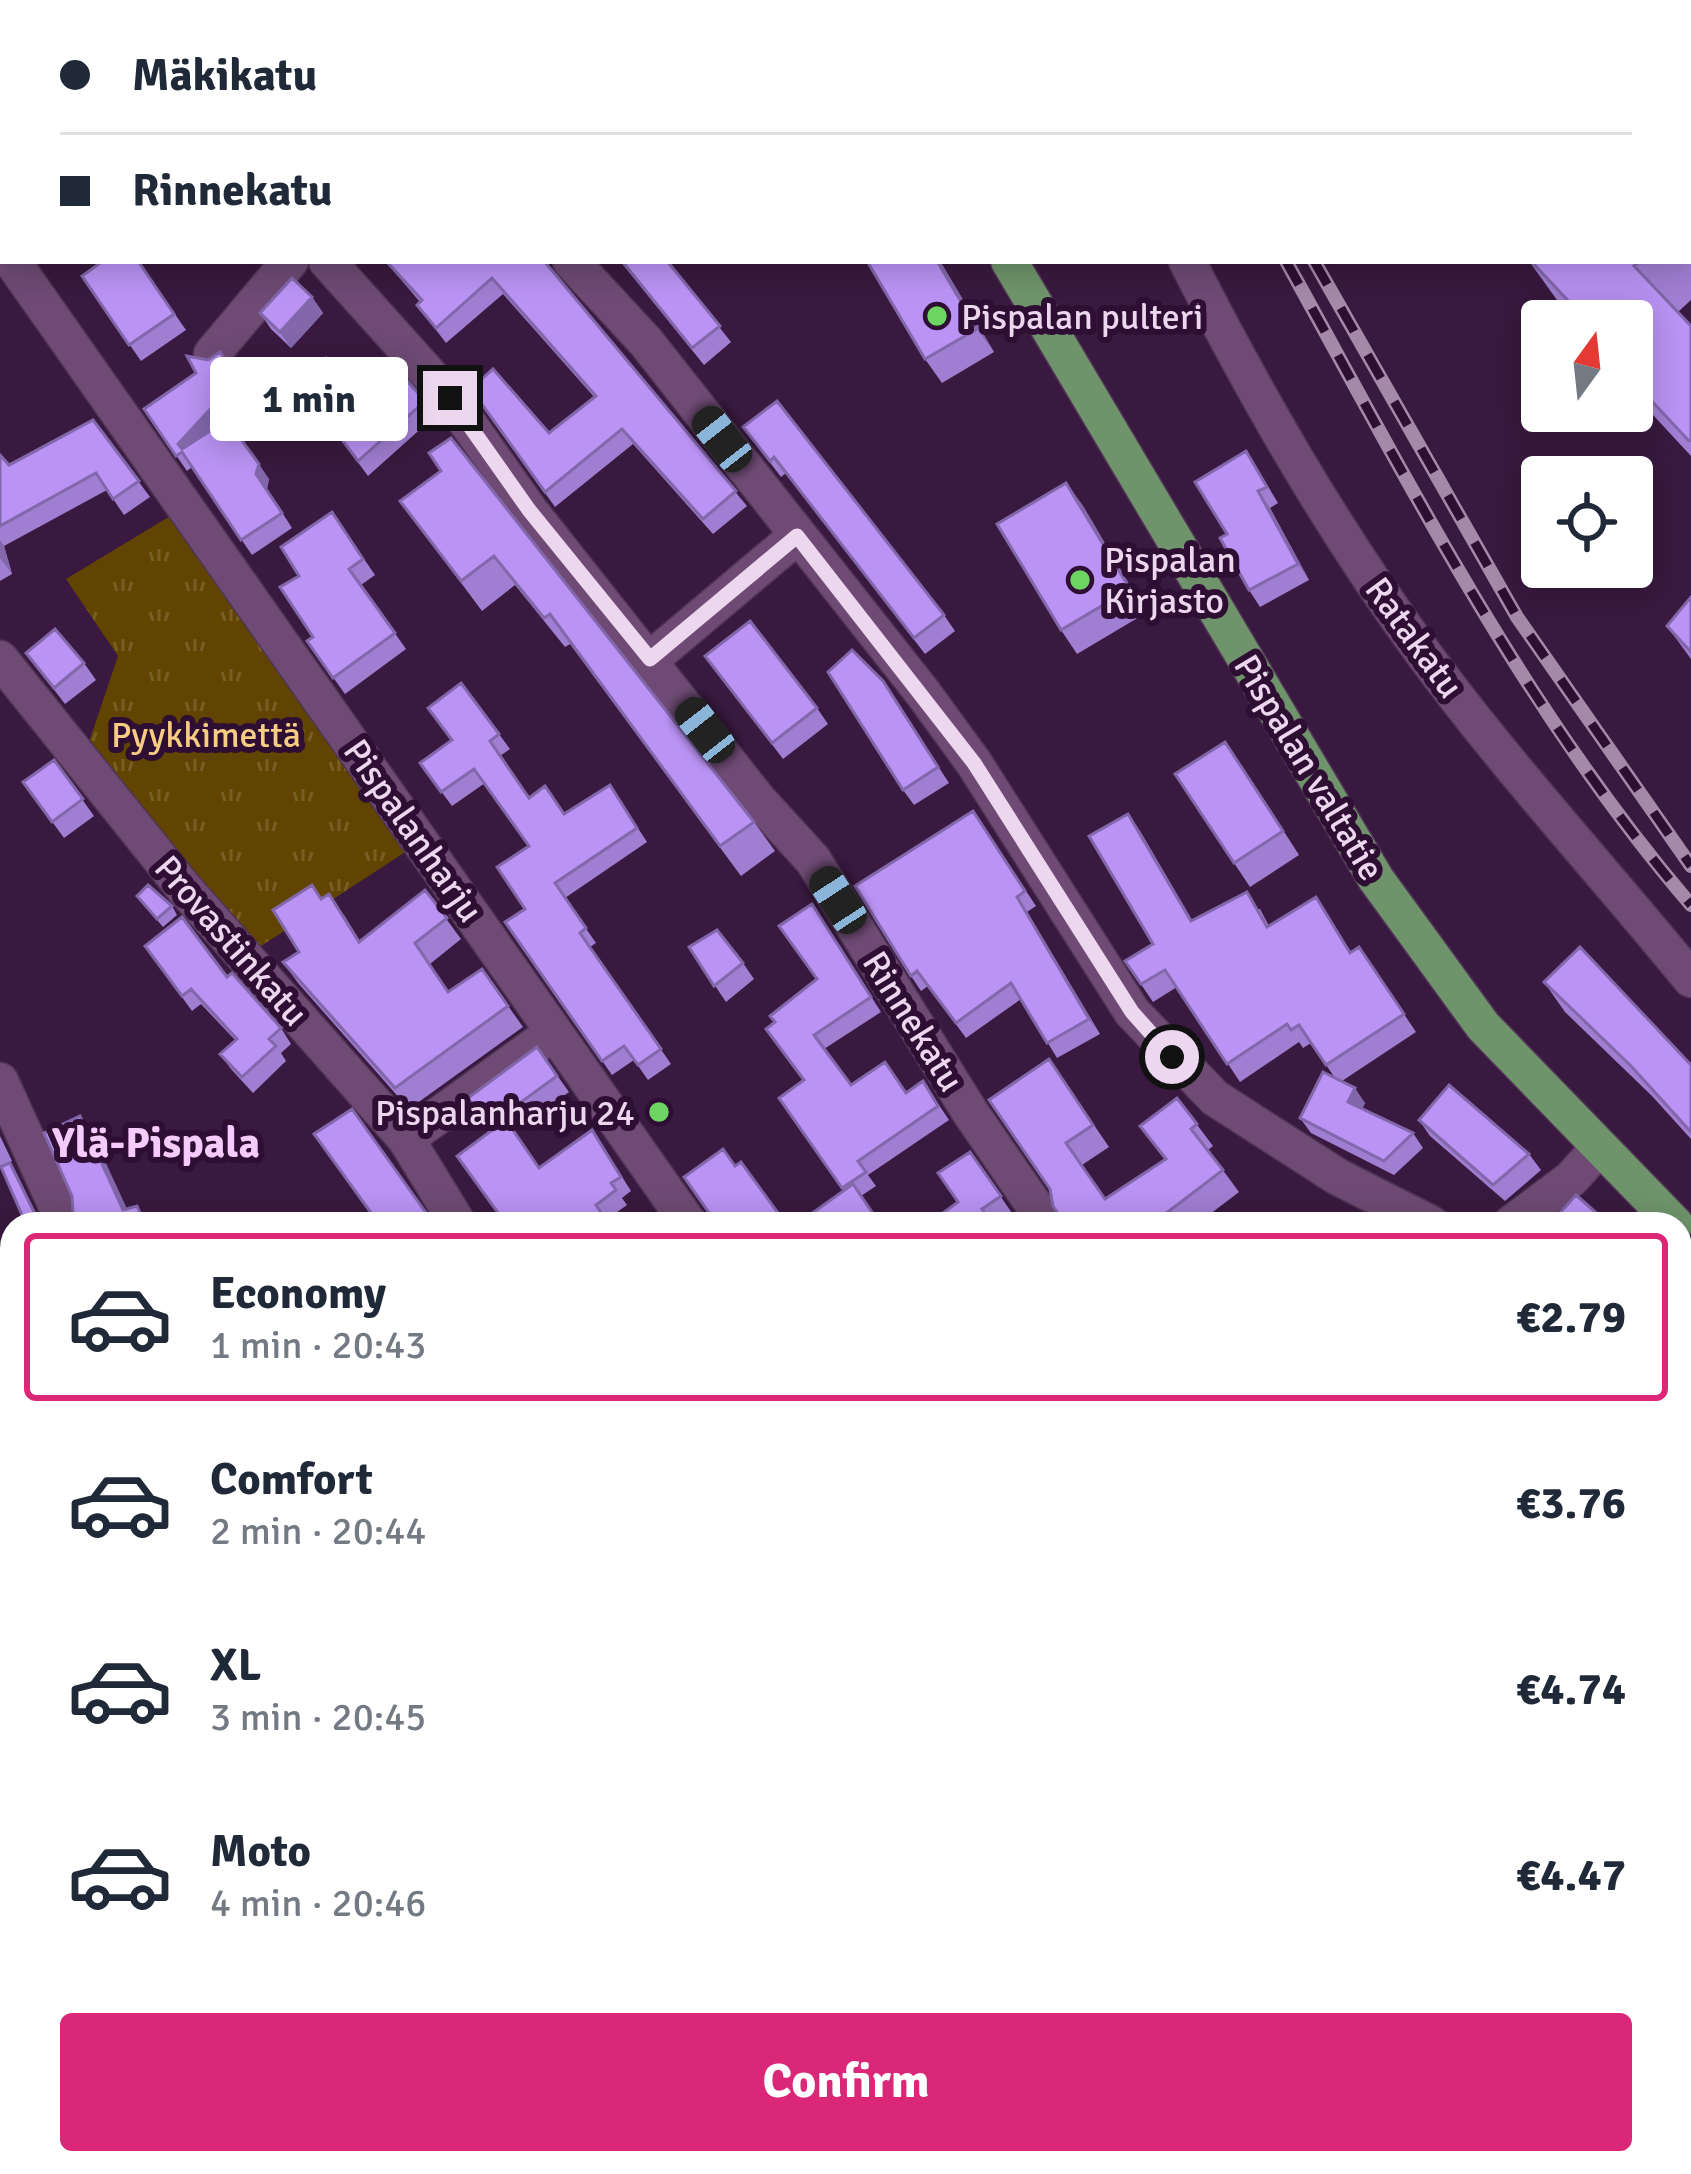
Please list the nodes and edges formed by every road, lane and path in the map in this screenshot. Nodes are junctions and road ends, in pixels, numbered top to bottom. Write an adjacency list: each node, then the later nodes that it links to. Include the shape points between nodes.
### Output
1 (14, 264): 12 (street, Pispalanharju)
2 (287, 264): 7 (street)
3 (330, 264): 10 (street, Rinnekatu, via 450,398)
4 (575, 264): 8 (street)
5 (1012, 264): 15 (main road, Pispalan valtatie, via 1376,879 1483,1026)
6 (1189, 264): 11 (street, Ratakatu, via 1260,402 1399,619)
7 (212, 354)
8 (797, 536): 10 (street); 20 (street, via 974,763 1132,1012 1172,1057 1215,1098)
9 (0, 659): 14 (street, Provastinkatu, via 184,887)
10 (650, 659): 19 (street, Rinnekatu, via 813,860)
11 (1691, 979)
12 (554, 1032): 14 (street); 18 (street, Pispalanharju)
13 (0, 1081): 16 (street)
14 (406, 1139): 17 (street, Provastinkatu)
15 (1599, 1148): 21 (street); 22 (main road, Pispalan valtatie)
16 (60, 1212)
17 (451, 1212)
18 (681, 1212)
19 (1039, 1212)
20 (1407, 1212)
21 (1527, 1212)
22 (1664, 1212)

